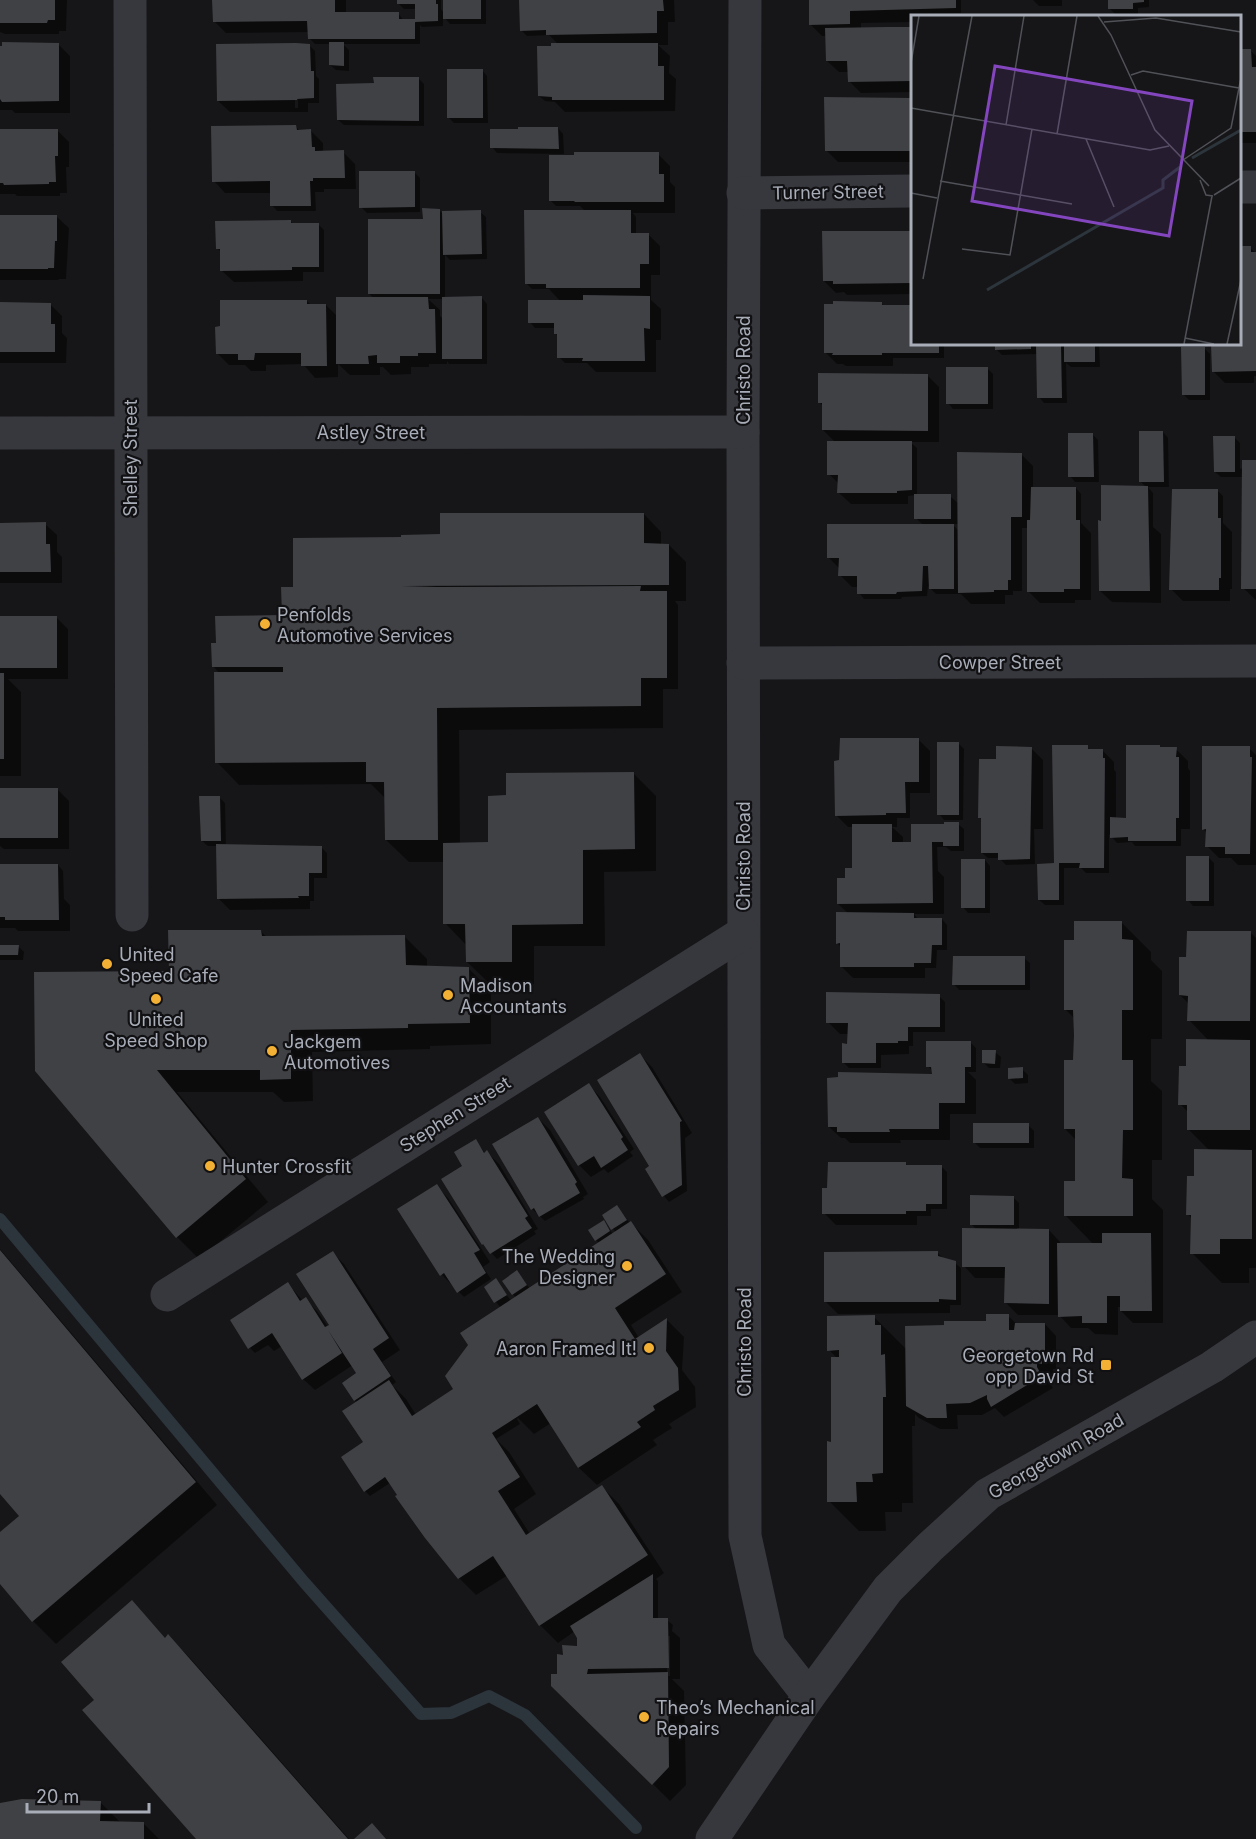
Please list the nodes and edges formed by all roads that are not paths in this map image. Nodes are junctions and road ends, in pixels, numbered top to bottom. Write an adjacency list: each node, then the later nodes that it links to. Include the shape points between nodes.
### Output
1 (129, 0): 5 (street, Shelley Street)
2 (745, 0): 4 (street, Christo Road)
3 (911, 191): 4 (street, Turner Street)
4 (743, 194): 6 (street, Christo Road)
5 (130, 431): 6 (street, Astley Street); 7 (street, Astley Street); 10 (street, Shelley Street)
6 (743, 432): 9 (street, Christo Road)
7 (0, 433)
8 (1256, 661): 9 (street, Cowper Street)
9 (743, 663): 11 (street, Christo Road)
10 (132, 915)
11 (743, 933): 12 (street, Stephen Street); 14 (street, Christo Road, via 745,1536 769,1645)
12 (167, 1295)
13 (1256, 1337): 14 (street, Georgetown Road, via 988,1494 888,1588)
14 (809, 1696): 15 (street, Georgetown Road)
15 (712, 1839)

